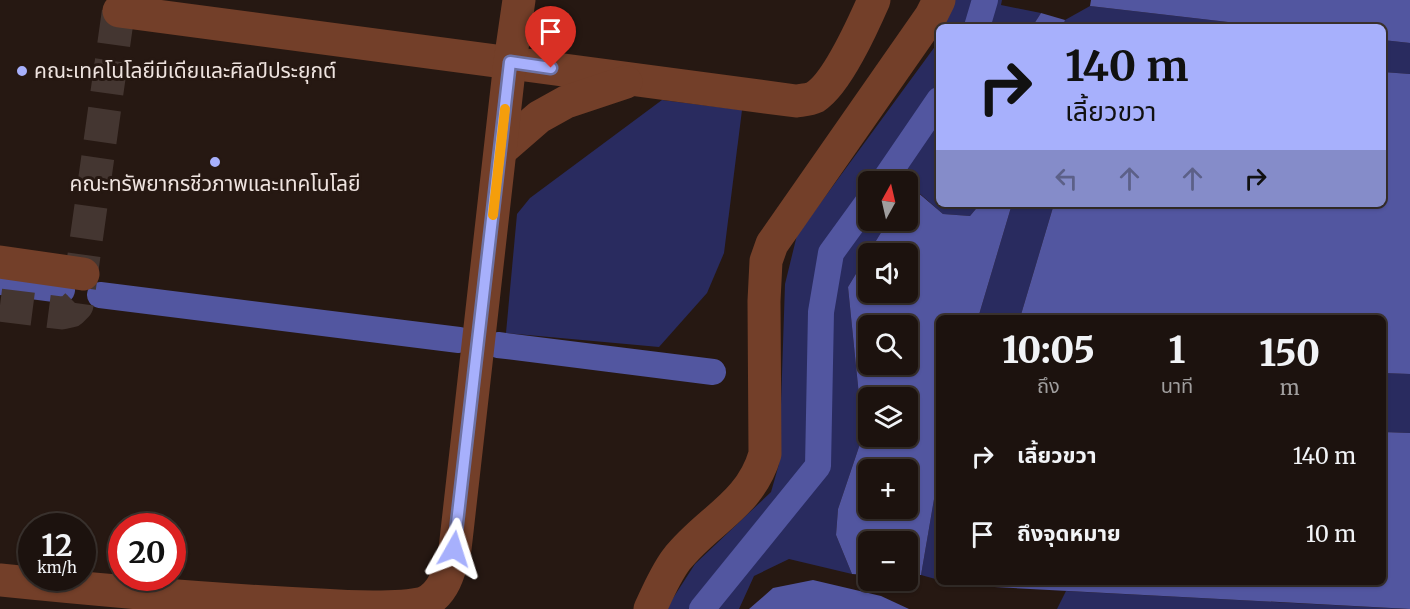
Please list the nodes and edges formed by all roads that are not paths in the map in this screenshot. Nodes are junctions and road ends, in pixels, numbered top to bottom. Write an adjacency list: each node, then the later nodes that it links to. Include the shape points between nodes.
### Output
1 (519, 0): 5 (street)
2 (874, 0): 6 (street, via 861,30 825,89 812,99)
3 (939, 0): 11 (street, via 932,16 772,244 766,261 765,454 760,471 751,488 677,558)
4 (119, 10): 5 (street)
5 (510, 62): 6 (street); 7 (street)
6 (634, 79): 7 (street, via 566,102 539,117)
7 (501, 150): 10 (street, via 454,549 441,589 425,603 386,609 207,599)
8 (0, 262): 9 (street)
9 (83, 274)
10 (0, 580)
11 (650, 609)

